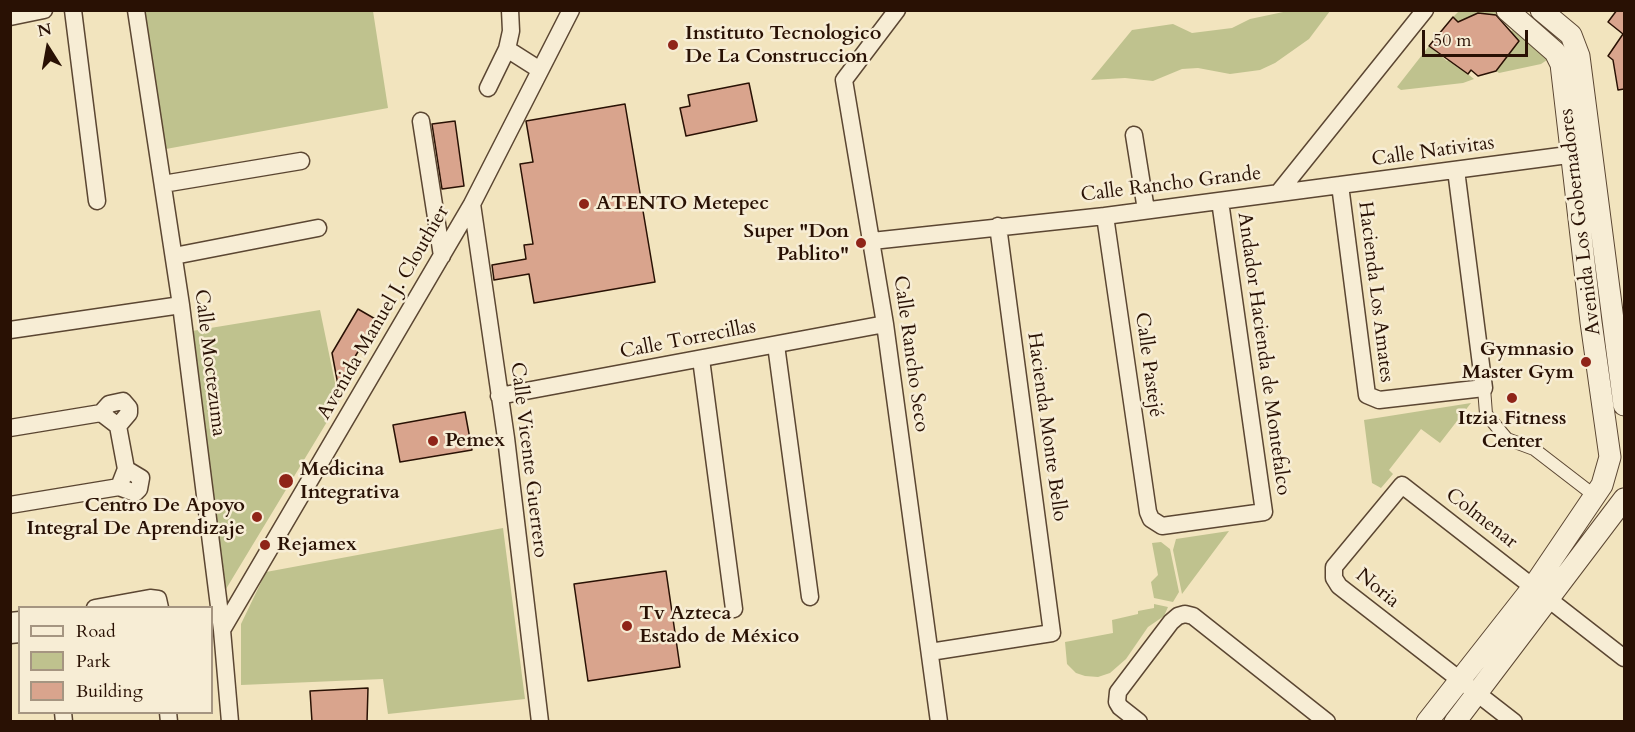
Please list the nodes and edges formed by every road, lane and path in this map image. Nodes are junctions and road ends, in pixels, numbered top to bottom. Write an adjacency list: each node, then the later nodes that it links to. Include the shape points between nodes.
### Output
1 (44, 10): 10 (street)
2 (73, 10): 22 (street)
3 (136, 10): 19 (street, Calle Moctezuma)
4 (510, 10): 11 (street)
5 (571, 10): 12 (street, Avenida Manuel J. Clouthier)
6 (897, 10): 29 (street, Calle Rancho Seco, via 844,80)
7 (1425, 10): 21 (street, Calle Rancho Grande)
8 (1508, 10): 16 (street, Avenida Los Gobernadores, via 1558,57)
9 (1541, 10): 16 (street, Avenida Los Gobernadores, via 1567,31 1578,49)
10 (10, 17)
11 (507, 49): 12 (street); 13 (street)
12 (540, 70): 24 (street, Avenida Manuel J. Clouthier)
13 (488, 88)
14 (421, 121): 31 (street)
15 (1134, 135): 25 (street)
16 (1582, 153): 18 (street, Calle Nativitas); 32 (street, Avenida Los Gobernadores); 37 (street, Avenida Los Gobernadores, via 1591,322)
17 (301, 161): 19 (street)
18 (1456, 170): 20 (street, Calle Nativitas); 39 (street)
19 (163, 184): 30 (street, Calle Moctezuma)
20 (1340, 185): 21 (street, Calle Nativitas); 39 (street, Hacienda Los Amates, via 1367,395 1379,400)
21 (1279, 192): 23 (street, Calle Rancho Grande)
22 (97, 201)
23 (1220, 201): 25 (street, Calle Rancho Grande); 47 (street, Andador Hacienda de Montefalco, via 1264,512 1162,526)
24 (472, 204): 31 (street, Avenida Manuel J. Clouthier); 40 (street, Calle Vicente Guerrero)
25 (1146, 210): 26 (street, Calle Rancho Grande)
26 (1105, 216): 27 (street, Calle Rancho Grande); 47 (street, Calle Pastejé)
27 (998, 226): 29 (street, Calle Rancho Grande); 55 (street, Hacienda Monte Bello, via 1052,633)
28 (318, 228): 30 (street)
29 (872, 241): 34 (street, Calle Rancho Seco)
30 (174, 256): 33 (street, Calle Moctezuma)
31 (442, 256): 54 (street, Avenida Manuel J. Clouthier)
32 (1617, 284): 37 (street, Avenida Los Gobernadores)
33 (181, 305): 35 (street); 54 (street, Calle Moctezuma)
34 (885, 324): 36 (street, Calle Torrecillas); 55 (street, Calle Rancho Seco)
35 (10, 330)
36 (776, 345): 38 (street, Calle Torrecillas); 49 (street)
37 (1616, 353): 41 (street, Avenida Los Gobernadores); 44 (street, Avenida Los Gobernadores, via 1610,457)
38 (701, 359): 40 (street, Calle Torrecillas); 53 (street)
39 (1484, 388): 44 (street, via 1486,414 1507,439 1534,448)
40 (499, 396): 59 (street, Calle Vicente Guerrero)
41 (1624, 405)
42 (10, 428): 45 (street, via 101,413 118,426 126,470 119,487)
43 (1402, 485): 48 (street, Colmenar); 57 (street, Noria, via 1334,567 1334,578 1339,586)
44 (1595, 496): 46 (street); 48 (street, Avenida Los Gobernadores)
45 (10, 505)
46 (1622, 509): 50 (street, Avenida Los Gobernadores)
47 (1151, 519)
48 (1533, 587): 50 (street, Colmenar); 57 (street, Avenida Los Gobernadores)
49 (810, 597)
50 (1551, 600): 56 (street, Colmenar); 57 (street, Avenida Los Gobernadores)
51 (107, 606): 52 (street, via 154,598)
52 (160, 606)
53 (734, 609)
54 (222, 630): 58 (street, Calle Moctezuma)
55 (930, 652): 60 (street, Calle Rancho Seco)
56 (1624, 658)
57 (1468, 687): 63 (street, Avenida Los Gobernadores); 64 (street, Avenida Los Gobernadores); 65 (street)
58 (230, 722)
59 (540, 722)
60 (939, 722)
61 (1139, 722): 62 (street, via 1120,707 1116,697 1178,616 1193,616)
62 (1327, 722)
63 (1427, 722)
64 (1455, 722)
65 (1514, 722)

